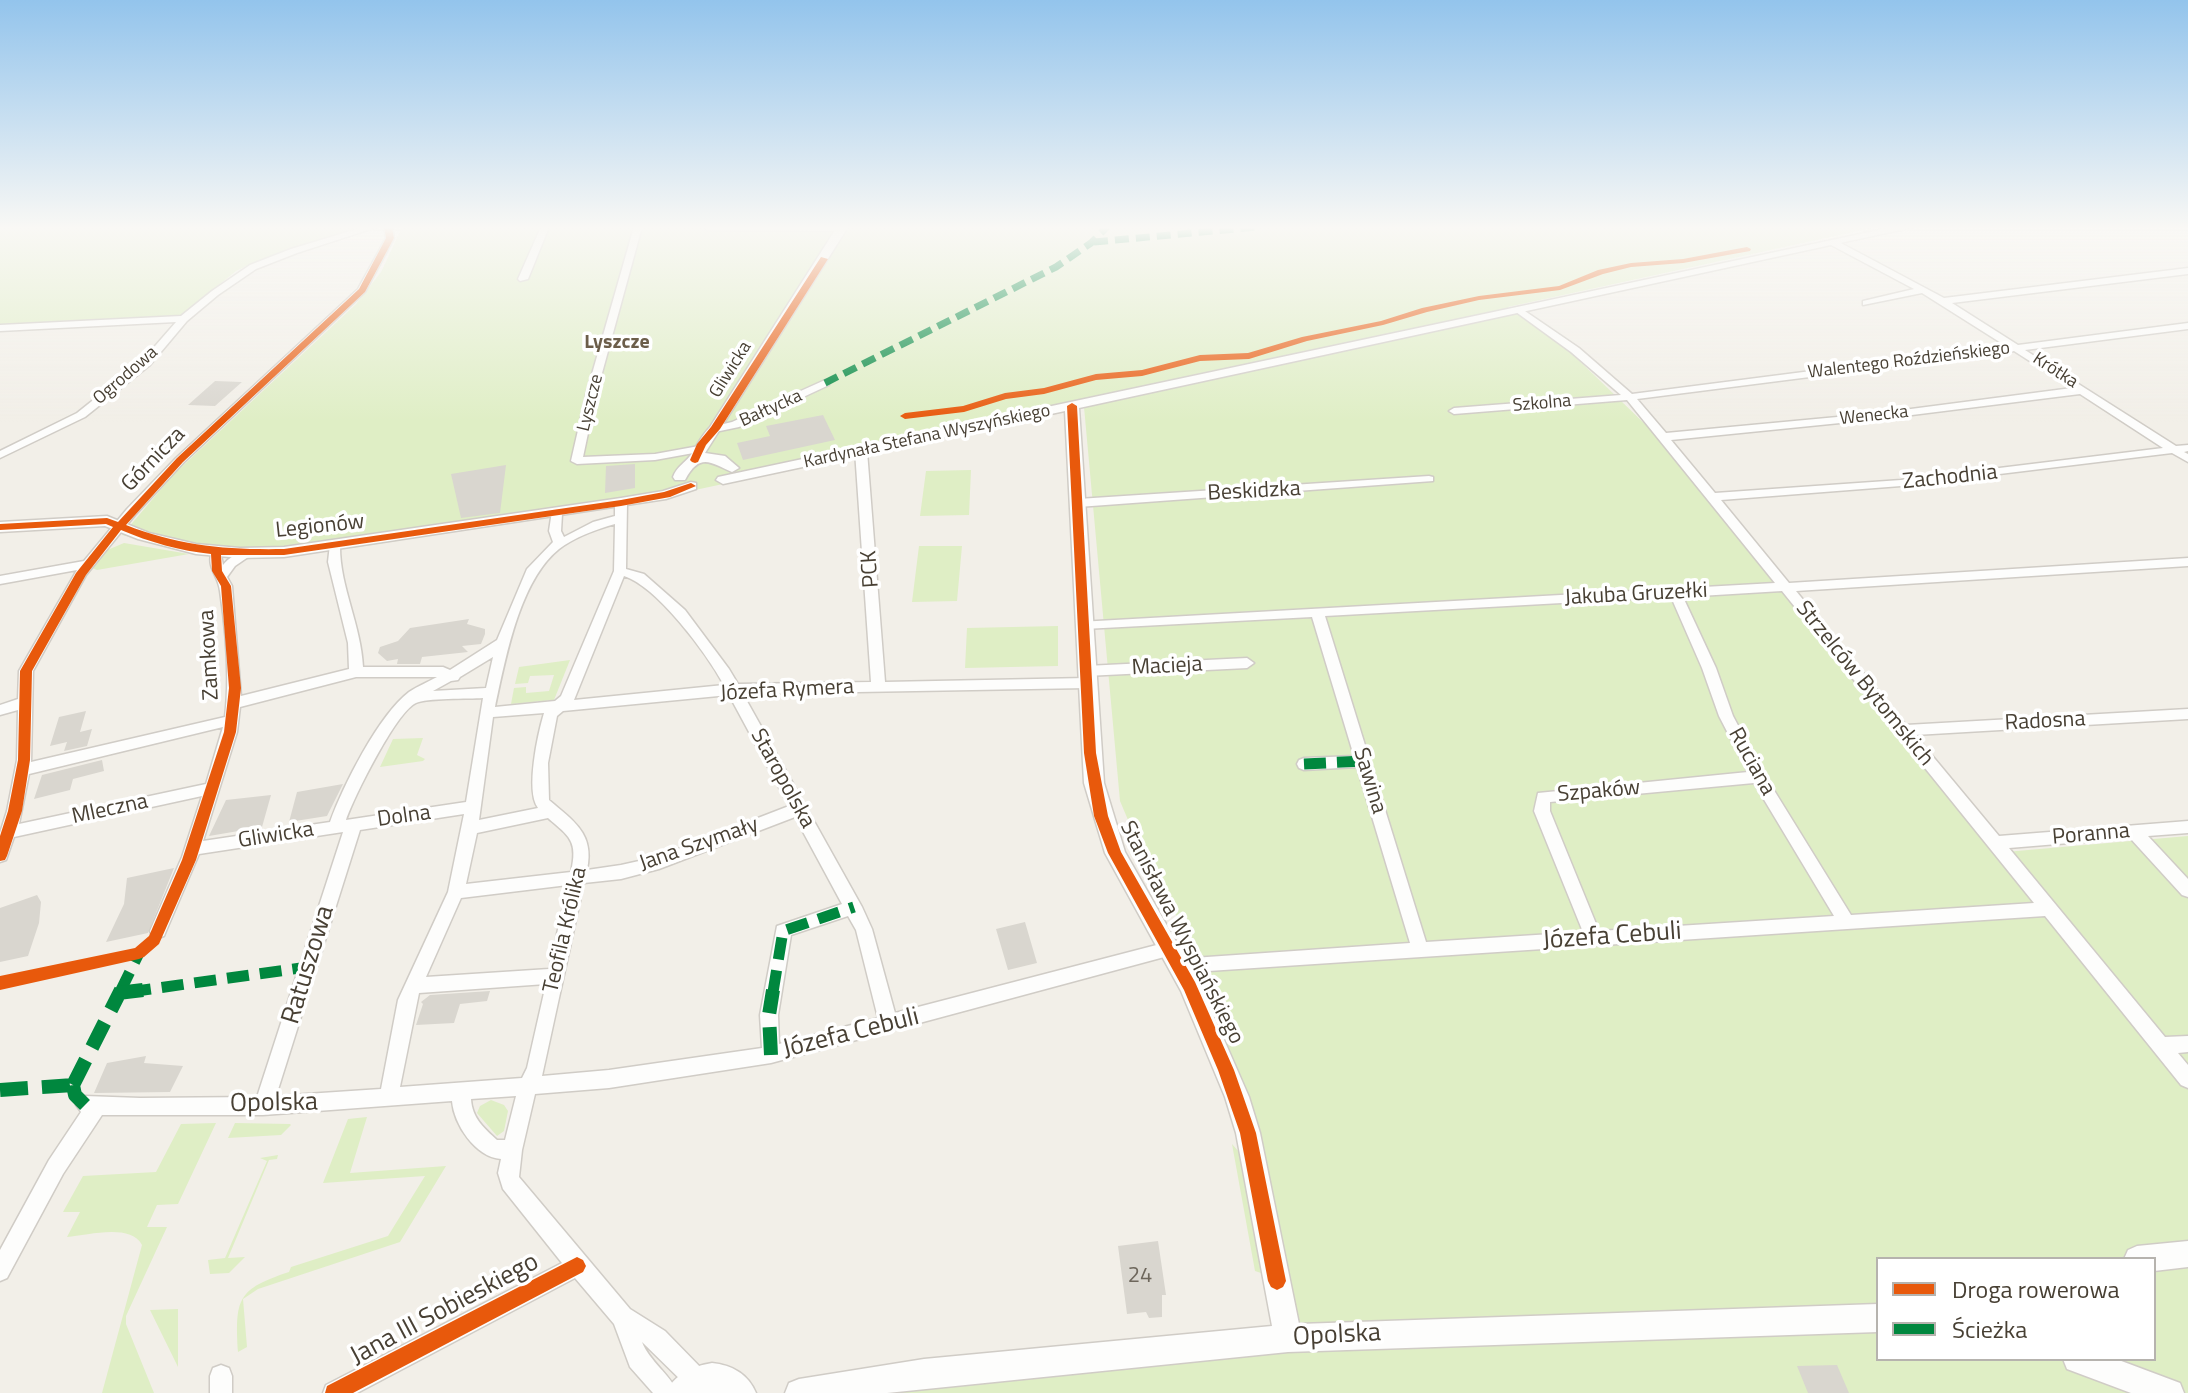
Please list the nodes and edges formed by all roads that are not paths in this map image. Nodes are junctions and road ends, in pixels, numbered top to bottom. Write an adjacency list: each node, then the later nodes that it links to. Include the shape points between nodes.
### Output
1 (216, 292): 12 (street, Ogrodowa)
2 (360, 292): 37 (street, Górnicza, via 180,460)
3 (620, 292): 27 (street, Lyszcze, via 577,461)
4 (802, 292): 21 (street, Gliwicka)
5 (1604, 292): 11 (street, Kardynała Stefana Wyszyńskiego)
6 (1915, 292): 10 (street)
7 (1927, 292): 9 (street, Krótka)
8 (2016, 292): 9 (street)
9 (1943, 301): 15 (street, Krótka)
10 (1866, 303)
11 (1519, 310): 18 (street, Strzelców Bytomskich); 19 (street, Kardynała Stefana Wyszyńskiego)
12 (184, 319): 14 (street); 26 (street, Ogrodowa, via 146,363 81,415)
13 (2188, 326): 15 (street, Walentego Roździeńskiego)
14 (0, 328)
15 (2016, 347): 17 (street, Krótka); 18 (street, Walentego Roździeńskiego)
16 (825, 383): 21 (street, Bałtycka, via 735,425)
17 (2084, 390): 22 (street, Wenecka); 24 (street, Krótka)
18 (1630, 397): 20 (street, Szkolna); 22 (street, Strzelców Bytomskich)
19 (1072, 406): 25 (street, Kardynała Stefana Wyszyńskiego); 34 (street, Stanisława Wyspiańskiego)
20 (1454, 411)
21 (715, 429): 27 (street, Gliwicka); 28 (street, Gliwicka, via 713,450)
22 (1663, 437): 33 (street, Strzelców Bytomskich)
23 (2188, 448): 24 (street, Zachodnia)
24 (2175, 450): 29 (street, Krótka); 33 (street, Zachodnia, via 1901,483)
25 (861, 451): 30 (street, Kardynała Stefana Wyszyńskiego); 57 (street, PCK)
26 (0, 455)
27 (697, 455): 28 (street); 32 (street, Gliwicka, via 683,468)
28 (718, 457): 30 (street, via 729,462)
29 (2188, 459)
30 (728, 474): 32 (street, Kardynała Stefana Wyszyńskiego, via 712,485)
31 (1429, 479): 34 (street, Beskidzka)
32 (686, 482): 35 (street, Legionów)
33 (1711, 497): 48 (street, Strzelców Bytomskich)
34 (1078, 503): 51 (street, Stanisława Wyspiańskiego)
35 (621, 511): 36 (street, Legionów); 39 (street); 45 (street, Teofila Królika)
36 (556, 514): 39 (street); 40 (street, Legionów)
37 (120, 526): 38 (street, Legionów, via 107,521); 41 (street, Legionów); 44 (street, Górnicza)
38 (0, 527)
39 (560, 543): 52 (street, via 533,569)
40 (334, 547): 42 (street, Legionów); 54 (street, via 355,643)
41 (216, 552): 42 (street, Legionów); 46 (street, Zamkowa)
42 (248, 553): 46 (street, Zamkowa)
43 (2188, 562): 48 (street, Jakuba Gruzełki)
44 (88, 564): 47 (street); 61 (street, Górnicza, via 26,671)
45 (620, 571): 58 (street, Staropolska, via 640,577 680,613); 63 (street, Teofila Królika, via 567,699)
46 (221, 577): 62 (street, Zamkowa)
47 (0, 580)
48 (1784, 586): 49 (street, Jakuba Gruzełki); 68 (street, Strzelców Bytomskich)
49 (1675, 593): 50 (street, Jakuba Gruzełki); 72 (street, Ruciana, via 1726,716)
50 (1318, 614): 51 (street, Jakuba Gruzełki); 69 (street, Sawina)
51 (1084, 625): 56 (street, Stanisława Wyspiańskiego)
52 (503, 642): 55 (street); 59 (street)
53 (1247, 663): 56 (street, Macieja)
54 (356, 672): 55 (street, via 443,672); 62 (street)
55 (453, 677): 60 (street)
56 (1087, 677): 57 (street, Józefa Rymera); 95 (street, Stanisława Wyspiańskiego, via 1090,753 1101,816 1121,865)
57 (878, 687): 58 (street, Józefa Rymera)
58 (734, 690): 63 (street, Józefa Rymera); 75 (street, Staropolska)
59 (493, 692): 60 (street); 65 (street)
60 (412, 698): 78 (street, Gliwicka, via 361,771)
61 (23, 703): 64 (street); 71 (street, Górnicza)
62 (235, 703): 67 (street, Zamkowa)
63 (558, 707): 65 (street, Józefa Rymera); 76 (street, Teofila Królika, via 550,714 541,763 541,802)
64 (0, 710)
65 (487, 713): 74 (street)
66 (2188, 714): 68 (street, Radosna)
67 (232, 720): 71 (street); 73 (street, Zamkowa)
68 (1902, 730): 83 (street, Strzelców Bytomskich)
69 (1363, 761): 70 (street); 94 (street, Sawina)
70 (1304, 764)
71 (22, 770): 81 (street, Górnicza)
72 (1758, 777): 91 (street, Ruciana); 93 (street, Szpaków, via 1543,797 1542,811)
73 (212, 788): 81 (street, Mleczna); 84 (street, Zamkowa)
74 (473, 807): 77 (street, Dolna); 80 (street)
75 (799, 809): 86 (street, Jana Szymały, via 659,863); 89 (street, Staropolska)
76 (552, 811): 80 (street); 86 (street, Teofila Królika, via 577,834)
77 (354, 824): 78 (street, Dolna); 106 (street, Ratuszowa)
78 (336, 827): 84 (street, Gliwicka)
79 (2188, 827): 82 (street, Poranna)
80 (470, 828): 88 (street)
81 (8, 832): 85 (street, Górnicza)
82 (2134, 832): 83 (street, Poranna); 87 (street)
83 (1994, 843): 90 (street, Strzelców Bytomskich)
84 (192, 849): 92 (street)
85 (0, 856)
86 (580, 876): 88 (street, Jana Szymały); 96 (street, Teofila Królika)
87 (2188, 890)
88 (456, 892): 97 (street)
89 (854, 907): 98 (street, Staropolska, via 871,948); 101 (street, via 783,931 769,1015)
90 (2046, 909): 91 (street, Józefa Cebuli); 100 (street, Strzelców Bytomskich)
91 (1846, 921): 93 (street, Józefa Cebuli)
92 (158, 931)
93 (1594, 939): 94 (street, Józefa Cebuli)
94 (1420, 949): 95 (street, Józefa Cebuli)
95 (1173, 957): 98 (street, Józefa Cebuli); 114 (street, Stanisława Wyspiańskiego, via 1206,1021 1248,1133)
96 (555, 976): 97 (street); 103 (street, Teofila Królika)
97 (412, 986): 105 (street)
98 (889, 1025): 101 (street, Józefa Cebuli)
99 (2188, 1044): 100 (street)
100 (2161, 1046): 102 (street, Strzelców Bytomskich)
101 (771, 1055): 103 (street, Józefa Cebuli)
102 (2188, 1079)
103 (528, 1086): 104 (street, Opolska); 107 (street)
104 (463, 1091): 105 (street, Opolska); 107 (street, via 460,1110 467,1122 493,1149)
105 (389, 1096): 106 (street, Opolska)
106 (263, 1106): 111 (street, Opolska, via 91,1105)
107 (512, 1150): 110 (street, via 510,1182)
108 (2188, 1254): 109 (street)
109 (2156, 1257)
110 (577, 1266): 112 (street); 117 (street, Jana III Sobieskiego)
111 (0, 1271)
112 (622, 1317): 116 (street, via 657,1339); 118 (street, via 638,1359)
113 (1876, 1318): 114 (street, Opolska)
114 (1288, 1338): 120 (street, Opolska, via 924,1373)
115 (2082, 1361): 121 (street)
116 (689, 1386): 119 (street, via 725,1377)
117 (334, 1393)
118 (667, 1393)
119 (742, 1393)
120 (799, 1393)
121 (2170, 1393)

